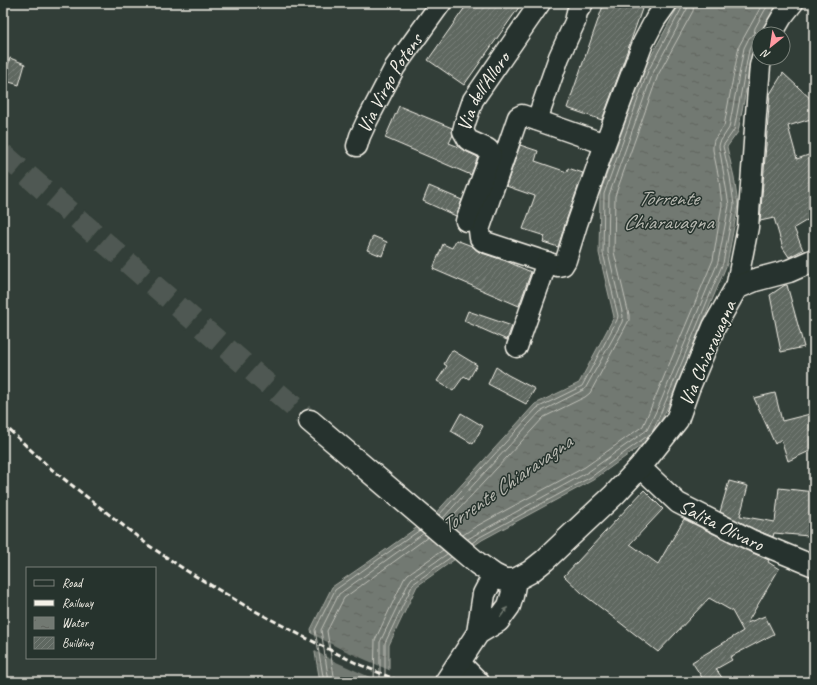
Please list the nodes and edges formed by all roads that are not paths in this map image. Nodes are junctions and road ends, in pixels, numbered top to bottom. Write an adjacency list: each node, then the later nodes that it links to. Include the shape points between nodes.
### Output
1 (441, 3): 10 (street, Via Virgo Potens, via 395,67)
2 (540, 3): 11 (street, Via dell'Alloro, via 473,100 465,123 463,131 468,140 488,149 491,154)
3 (667, 3): 9 (street, Via dell'Alloro, via 643,43)
4 (793, 3): 6 (street)
5 (578, 6): 8 (street, via 575,22 559,57)
6 (777, 26)
7 (760, 66): 14 (street, Via Chiaravagna, via 748,227)
8 (537, 120): 9 (street, Via dell'Alloro); 13 (street, Via dell'Alloro, via 522,115 518,117 479,230 483,241)
9 (605, 144): 13 (street, Via dell'Alloro, via 566,260 563,266)
10 (357, 146)
11 (466, 221)
12 (814, 260): 14 (street)
13 (547, 262): 15 (street)
14 (736, 288): 17 (street, Via Chiaravagna, via 714,327 677,420)
15 (517, 347)
16 (310, 421): 19 (street)
17 (640, 467): 18 (street, Salita Olivaro, via 678,503 751,540); 20 (street, Via Chiaravagna, via 611,499 545,560)
18 (814, 566)
19 (485, 569): 20 (street, via 504,580); 21 (street)
20 (515, 580): 21 (street, one-way to 20, via 498,621 509,606)
21 (478, 633): 22 (street)
22 (458, 662): 23 (street); 24 (street)
23 (446, 682)
24 (479, 682)

